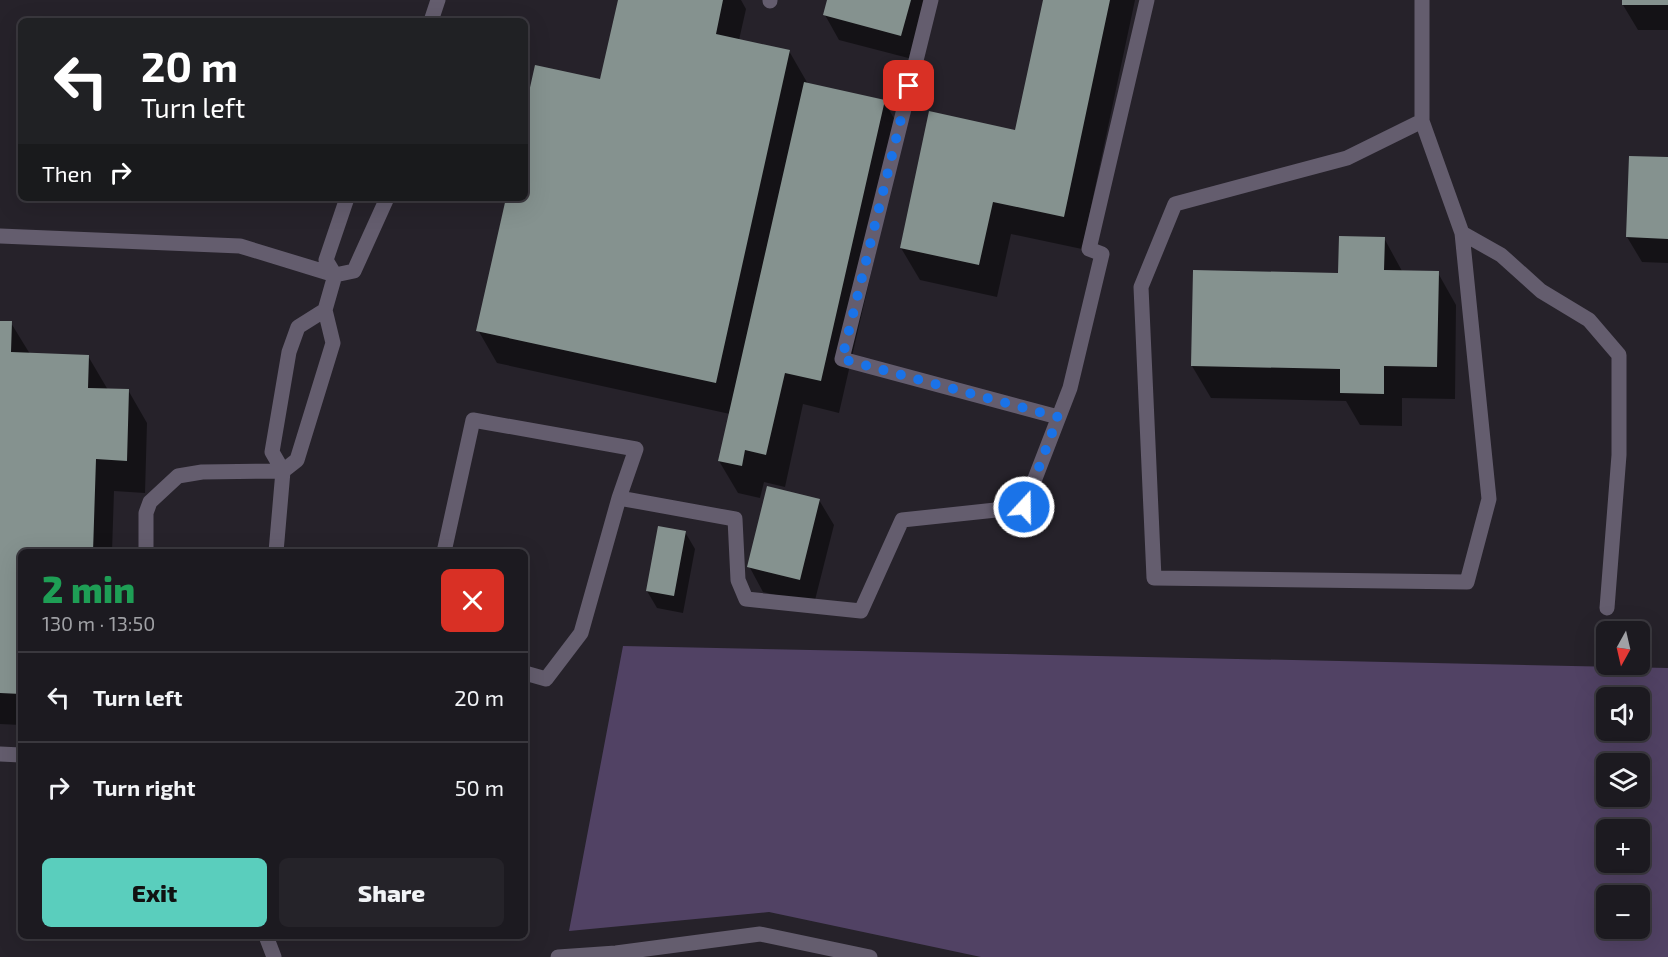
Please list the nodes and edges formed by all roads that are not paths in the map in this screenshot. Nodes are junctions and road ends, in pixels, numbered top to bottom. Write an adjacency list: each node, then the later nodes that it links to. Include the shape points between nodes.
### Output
1 (438, 0): 5 (lane)
2 (931, 0): 13 (lane, via 842,359)
3 (1147, 0): 13 (lane, via 1089,249 1102,254 1070,388)
4 (1422, 0): 6 (lane)
5 (432, 18)
6 (1422, 121): 9 (lane); 9 (lane, via 1347,158 1175,204 1141,287 1154,578 1467,582 1489,499)
7 (346, 201): 11 (lane, via 326,260)
8 (386, 201): 11 (lane, via 354,271)
9 (1462, 233): 19 (lane, via 1501,255 1541,291 1589,320 1619,355 1619,455)
10 (0, 236): 11 (lane, via 240,246)
11 (335, 275): 12 (lane)
12 (325, 310): 14 (lane, via 333,343 297,460); 14 (lane, via 298,327 289,352 272,452)
13 (1058, 417): 15 (lane, via 1024,507 903,520 861,611 746,598 738,580 735,519)
14 (284, 471): 16 (lane, via 178,476 150,502 146,513); 17 (lane)
15 (620, 498): 18 (lane, via 636,449 473,420); 20 (lane, via 581,633 546,679)
16 (146, 549)
17 (276, 549)
18 (445, 549)
19 (1607, 609)
20 (528, 675)
21 (0, 754): 22 (lane)
22 (18, 755)
23 (267, 939): 25 (lane)
24 (828, 953): 26 (lane, via 760,934); 27 (lane)
25 (274, 957)
26 (558, 957)
27 (870, 957)

